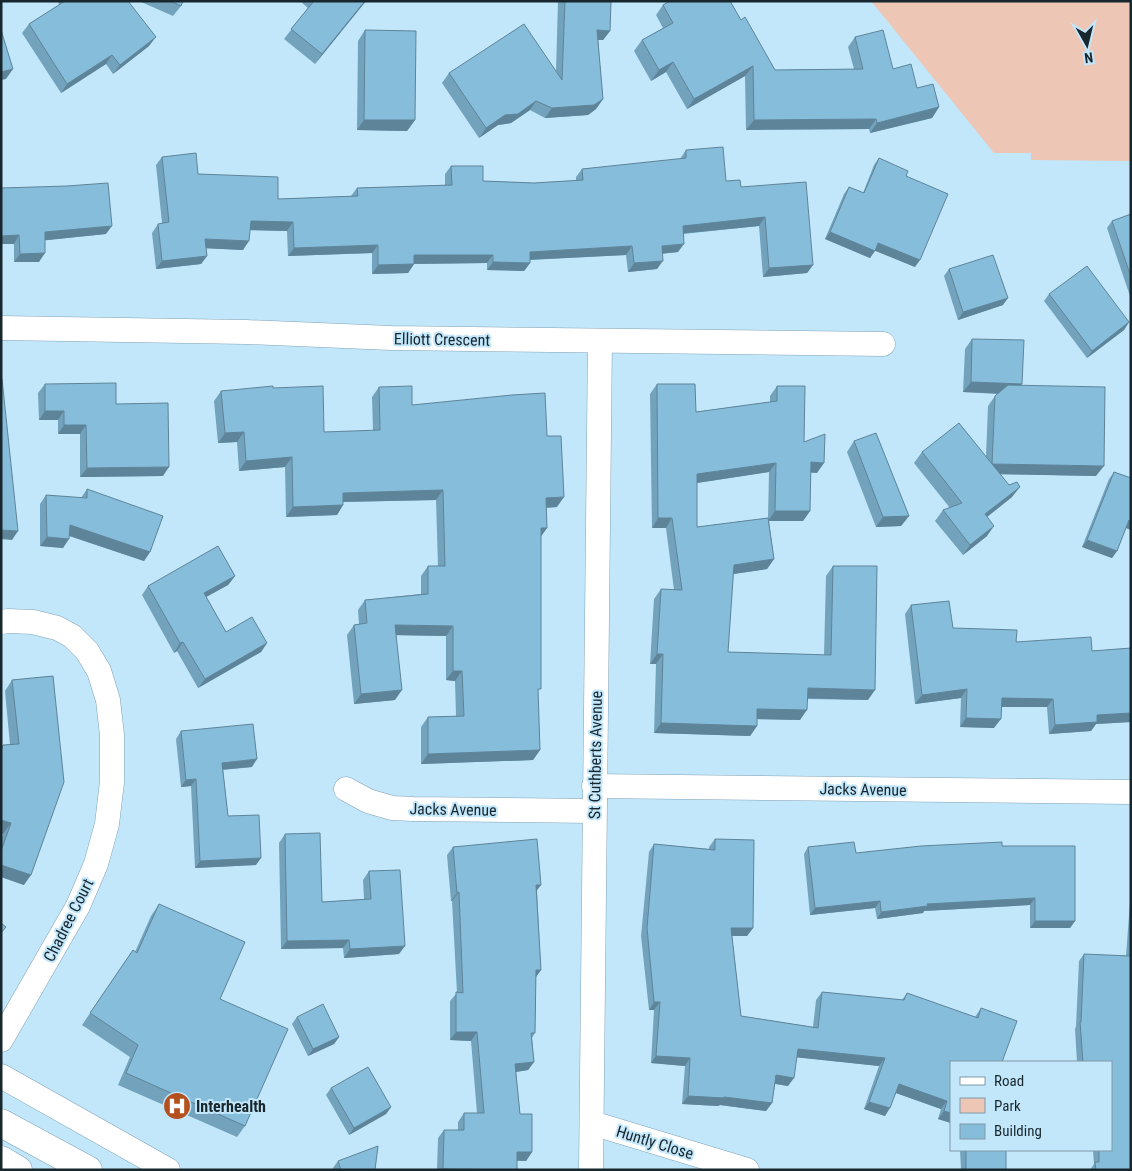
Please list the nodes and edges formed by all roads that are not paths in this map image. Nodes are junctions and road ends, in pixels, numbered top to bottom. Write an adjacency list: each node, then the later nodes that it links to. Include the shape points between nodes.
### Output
1 (1, 328): 2 (street, Elliott Crescent)
2 (600, 341): 3 (street, Elliott Crescent); 5 (street, St Cuthberts Avenue)
3 (883, 344)
4 (1, 622): 9 (street, Chadree Court, via 33,622 57,628 72,636 87,651 99,671 108,700 112,735 112,782 107,824 96,864 78,906)
5 (594, 786): 7 (street, Jacks Avenue); 8 (street, St Cuthberts Avenue)
6 (346, 790): 8 (street, Jacks Avenue, via 368,801 413,810)
7 (1131, 792)
8 (594, 811): 12 (street, St Cuthberts Avenue)
9 (1, 1040)
10 (1, 1076): 16 (street)
11 (1, 1123): 15 (main road)
12 (592, 1123): 17 (street, St Cuthberts Avenue); 18 (street, Huntly Close)
13 (1, 1160): 14 (main road)
14 (18, 1170)
15 (88, 1170)
16 (168, 1170)
17 (591, 1170)
18 (747, 1170)

